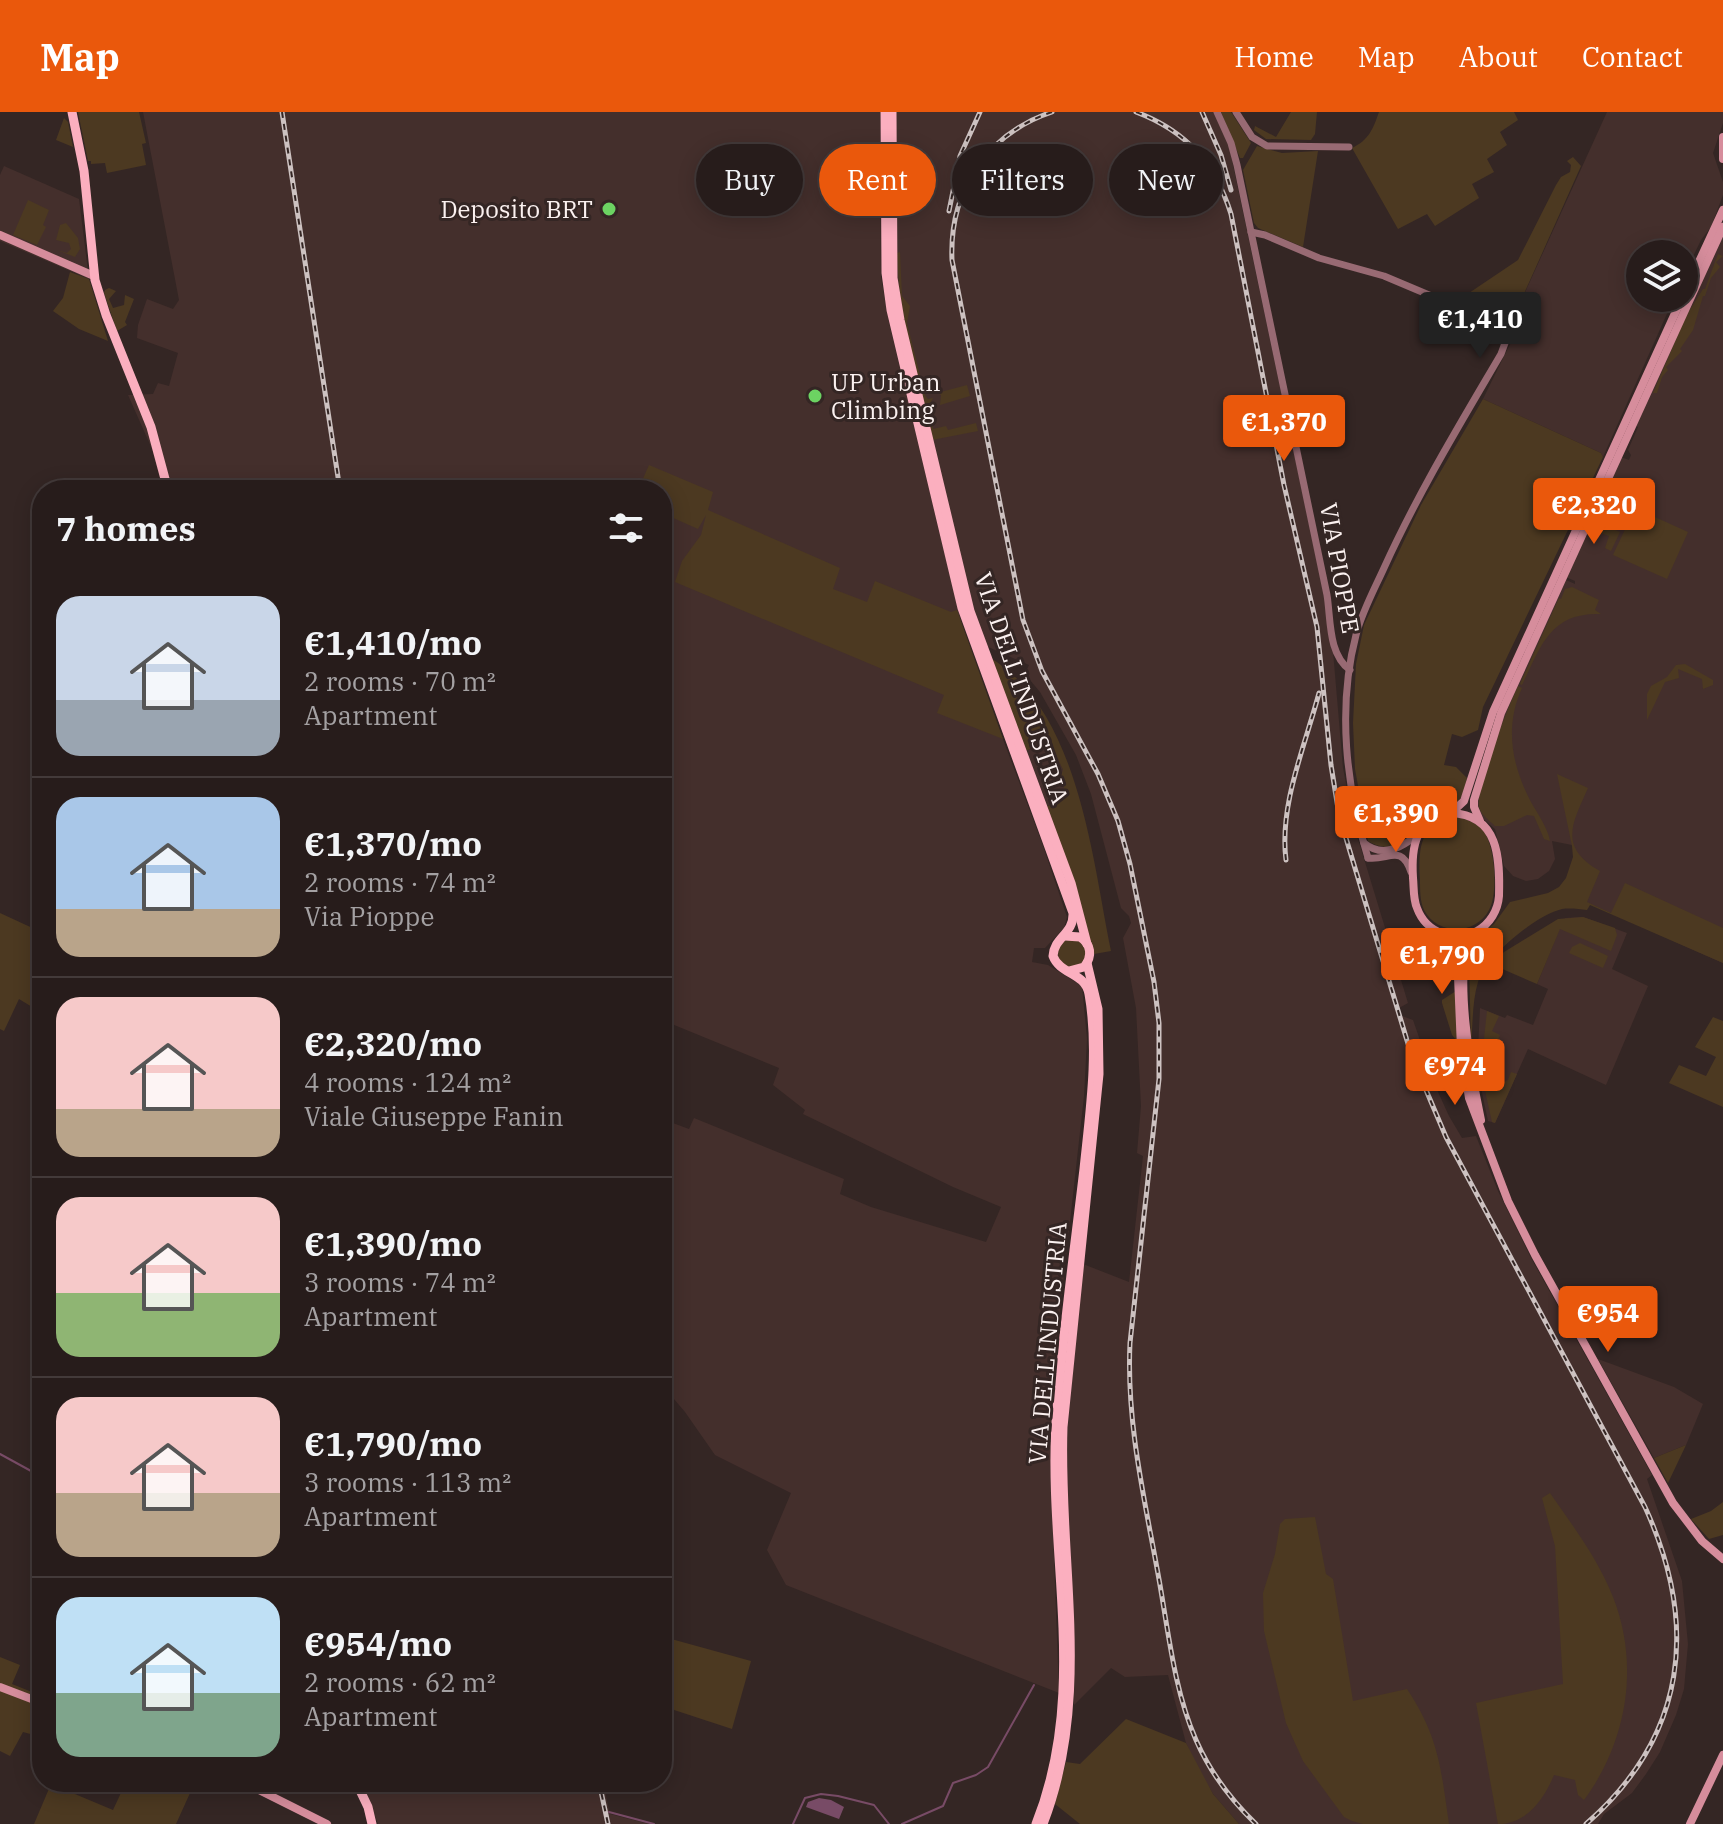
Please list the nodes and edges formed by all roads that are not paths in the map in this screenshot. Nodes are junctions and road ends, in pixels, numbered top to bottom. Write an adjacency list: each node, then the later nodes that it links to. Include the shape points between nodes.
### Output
1 (72, 112): 14 (main road)
2 (885, 112): 27 (main road, VIA DELL'INDUSTRIA, via 891,310 967,624 1071,904 1074,922)
3 (892, 112): 28 (main road, VIA DELL'INDUSTRIA, via 893,278 900,320 967,602 1071,883)
4 (1217, 112): 11 (street, VIA PIOPPE, via 1235,153)
5 (1236, 112): 7 (street, via 1252,137 1267,146)
6 (1723, 137): 8 (main road)
7 (1349, 147)
8 (1723, 159)
9 (1723, 210): 13 (main road)
10 (1723, 227): 19 (main road, via 1501,713 1474,800)
11 (1251, 232): 17 (street, VIA PIOPPE, via 1335,652); 17 (street, via 1384,276 1508,330 1501,354 1403,525 1361,620)
12 (0, 235): 14 (main road)
13 (1698, 264)
14 (94, 276): 16 (main road)
15 (1676, 312): 18 (main road, via 1493,712 1467,795)
16 (165, 480)
17 (1350, 670): 21 (street, via 1347,753)
18 (1451, 813): 19 (main road); 20 (main road, via 1434,818)
19 (1480, 821): 25 (main road, via 1495,842 1499,900 1490,920)
20 (1418, 834): 22 (street); 24 (main road)
21 (1363, 842): 22 (street); 23 (street)
22 (1377, 852): 23 (street)
23 (1368, 858): 24 (street, via 1401,856)
24 (1413, 881): 26 (main road, via 1421,917)
25 (1475, 932): 26 (main road); 31 (main road, via 1464,956 1466,1033)
26 (1443, 934): 31 (main road, via 1457,953 1464,1073)
27 (1065, 936): 28 (main road, via 1080,937); 30 (main road, via 1053,952)
28 (1087, 944): 29 (main road)
29 (1087, 963): 30 (main road); 43 (main road, VIA DELL'INDUSTRIA, via 1098,1009 1099,1074 1061,1461 1071,1701 1061,1771)
30 (1065, 971): 42 (main road, VIA DELL'INDUSTRIA, via 1082,980 1089,993 1092,1084 1055,1442 1063,1717 1054,1772)
31 (1490, 1156): 32 (main road, via 1535,1255 1673,1503)
32 (1723, 1559)
33 (0, 1687): 34 (main road)
34 (32, 1699)
35 (1723, 1755): 44 (main road)
36 (263, 1792): 38 (main road)
37 (360, 1792): 41 (main road)
38 (307, 1814): 39 (main road); 40 (main road)
39 (319, 1824)
40 (327, 1824)
41 (369, 1824)
42 (1036, 1824)
43 (1043, 1824)
44 (1690, 1824)

